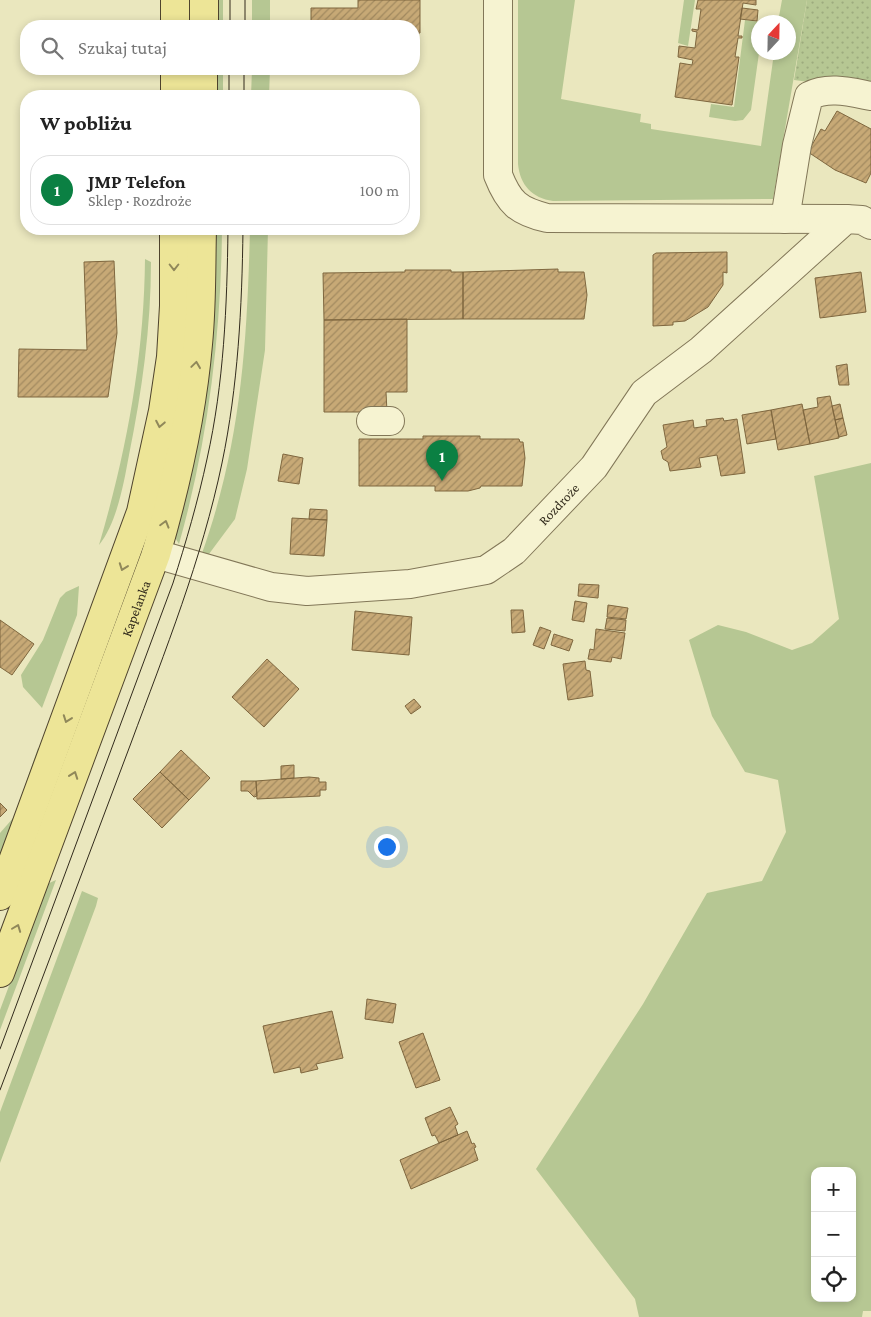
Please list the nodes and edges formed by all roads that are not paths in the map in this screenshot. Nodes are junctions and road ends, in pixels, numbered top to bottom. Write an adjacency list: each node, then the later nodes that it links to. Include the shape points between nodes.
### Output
1 (176, 0): 4 (main road)
2 (204, 0): 5 (main road)
3 (498, 0): 11 (street, via 498,175 506,195 525,213 547,218)
4 (175, 20)
5 (204, 20)
6 (175, 75): 8 (main road)
7 (203, 75): 9 (main road)
8 (175, 90)
9 (203, 90)
10 (871, 96): 11 (street, via 820,90 809,96 798,137)
11 (785, 219): 12 (street)
12 (863, 221): 15 (street, Rozdroże, via 644,393 594,467 514,551 486,570 410,584 307,591 271,587)
13 (174, 235): 16 (main road, Kapelanka, one-way to 16, via 171,357 141,512)
14 (202, 235): 15 (main road, Kapelanka, one-way to 14, via 174,492 189,415 199,338)
15 (156, 554): 17 (main road, Kapelanka, one-way to 15)
16 (0, 896)
17 (0, 973)

